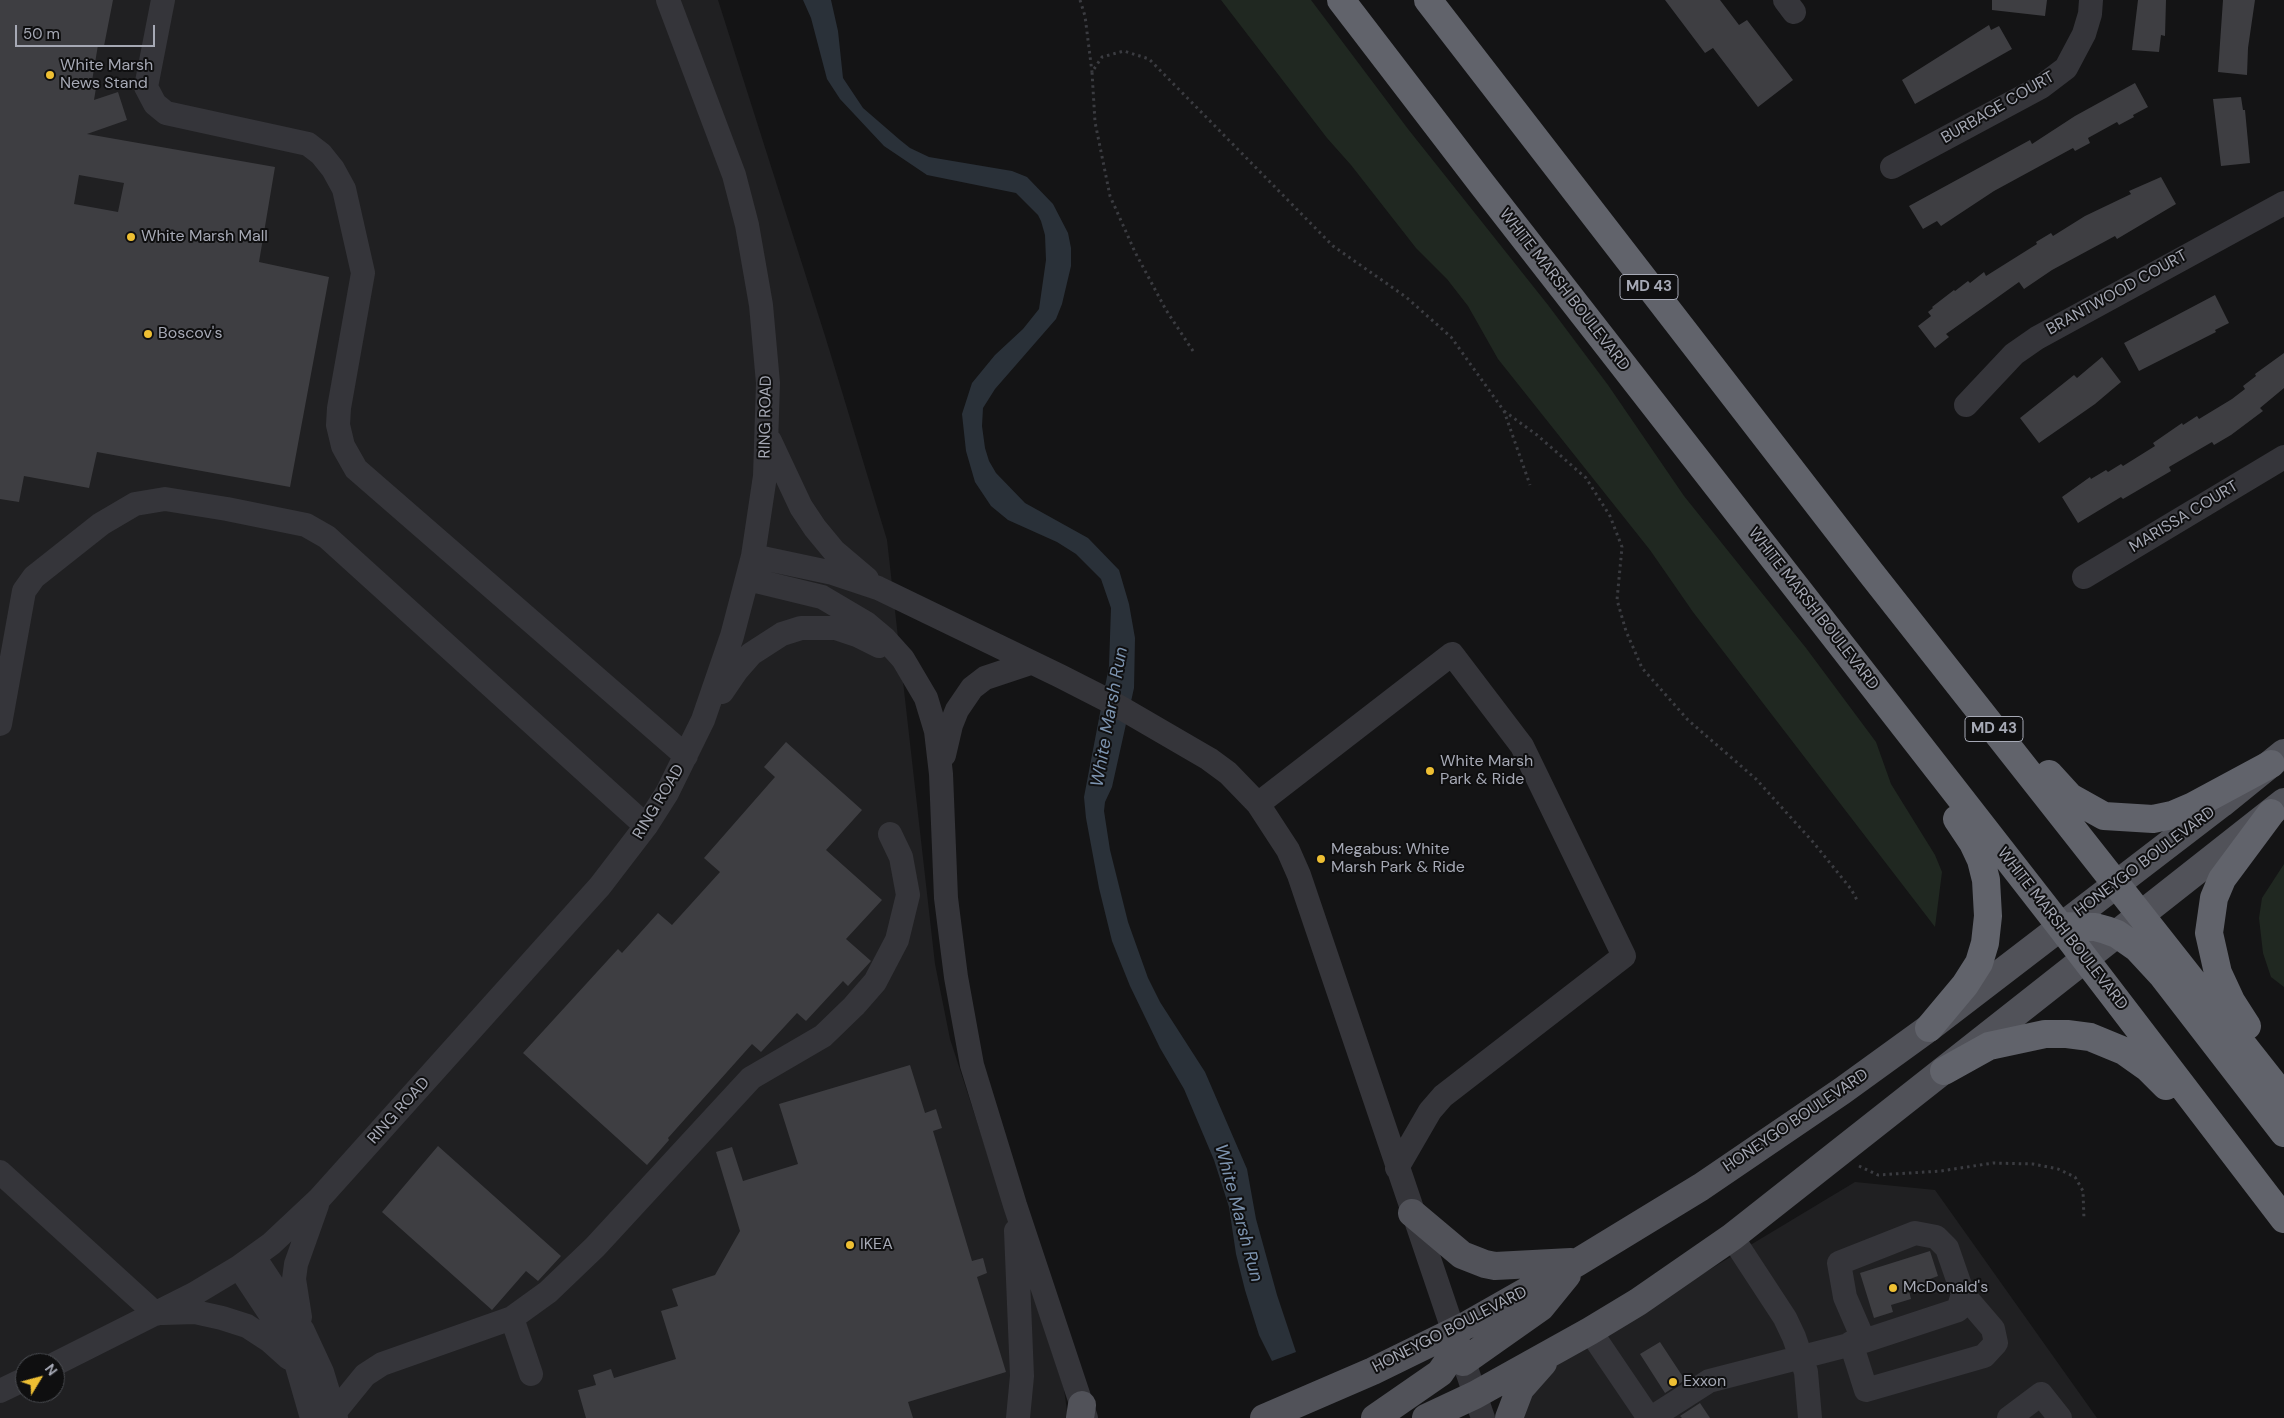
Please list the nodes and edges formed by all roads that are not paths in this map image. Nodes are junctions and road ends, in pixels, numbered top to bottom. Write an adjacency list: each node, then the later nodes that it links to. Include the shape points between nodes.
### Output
1 (163, 0): 21 (street, via 146,87 155,104 166,112 308,144 321,154 344,189 363,273 338,425 343,446 356,469)
2 (668, 0): 10 (street, RING ROAD, via 734,175 747,225 766,343)
3 (1341, 0): 9 (highway, WHITE MARSH BOULEVARD)
4 (1428, 0): 13 (highway, MD 43)
5 (2091, 0): 6 (street, BURBAGE COURT, via 2084,34 2066,68 2041,87)
6 (1892, 167)
7 (2284, 202): 8 (street, BRANTWOOD COURT, via 2037,338 2008,360)
8 (1966, 405)
9 (1671, 426): 30 (highway, WHITE MARSH BOULEVARD); 33 (highway, via 1700,478 1825,649 1963,828 1981,860 1986,880 1986,943 1966,985)
10 (768, 436): 12 (street, RING ROAD); 16 (street, via 792,489 815,528 834,551)
11 (2284, 457): 14 (street, MARISSA COURT)
12 (753, 556): 15 (street, RING ROAD); 16 (street, via 833,573)
13 (1872, 573): 22 (highway, via 2070,797 2088,809 2115,818 2153,819 2172,815); 28 (highway, MD 43)
14 (2084, 577)
15 (748, 579): 17 (street, via 822,597 866,623); 19 (street, RING ROAD, via 725,660)
16 (878, 588): 18 (street)
17 (903, 660): 19 (street, via 857,635 836,628 801,628 782,634 751,654); 23 (street, via 926,698)
18 (1030, 663): 23 (street, via 991,676 972,688 951,725); 24 (street, via 1159,730 1228,773)
19 (703, 720): 21 (street, RING ROAD)
20 (0, 724): 26 (street, via 24,591 34,577 101,524 135,504 165,499 306,525 327,537)
21 (686, 756): 26 (street, RING ROAD)
22 (2278, 759): 28 (main road, HONEYGO BOULEVARD)
23 (941, 774): 41 (street, via 946,898 964,1027 983,1106)
24 (1258, 804): 38 (street, via 1299,875); 38 (street, via 1452,654 1522,746 1624,956 1436,1104)
25 (2278, 808): 29 (main road); 35 (highway, via 2222,879 2214,898 2209,933 2218,973 2230,1001)
26 (646, 826): 40 (street, RING ROAD, via 581,908)
27 (890, 834): 50 (street, via 901,857 908,895 897,940 875,982 823,1036 751,1078 594,1247 548,1292)
28 (2116, 884): 29 (highway, MD 43); 30 (main road, HONEYGO BOULEVARD)
29 (2141, 916): 31 (main road); 36 (highway, MD 43)
30 (2060, 926): 31 (highway, via 2095,927); 32 (highway, WHITE MARSH BOULEVARD); 33 (main road, HONEYGO BOULEVARD)
31 (2117, 934): 32 (main road); 37 (highway, via 2150,962)
32 (2085, 959): 34 (main road); 43 (highway, WHITE MARSH BOULEVARD)
33 (1929, 1028): 47 (main road, HONEYGO BOULEVARD, via 1701,1186)
34 (1944, 1071): 44 (highway, via 1989,1046 2045,1034 2086,1036 2111,1045 2136,1059 2160,1079 2216,1150); 45 (main road)
35 (2284, 1075)
36 (2284, 1097)
37 (2284, 1133)
38 (1397, 1168): 42 (street)
39 (0, 1172): 49 (street)
40 (319, 1199): 46 (street, RING ROAD); 51 (street, via 296,1264 296,1295)
41 (1015, 1205): 63 (street); 66 (street, via 1022,1376)
42 (1412, 1213): 47 (main road, via 1462,1255 1485,1264); 54 (street)
43 (2284, 1219)
44 (2284, 1226)
45 (1732, 1237): 52 (main road); 56 (street, via 1784,1318)
46 (247, 1262): 49 (street, RING ROAD); 51 (street, via 286,1302); 58 (street)
47 (1578, 1262): 54 (main road, via 1541,1307)
48 (1963, 1294): 53 (street, via 1958,1310); 53 (street, via 1993,1329 1996,1343 1984,1356 1866,1390); 53 (street, via 1947,1248 1936,1236 1915,1233 1838,1263)
49 (156, 1314): 57 (street, RING ROAD); 58 (street, via 195,1312 247,1326 270,1341)
50 (502, 1322): 59 (street); 64 (street, via 382,1364 365,1375)
51 (303, 1331): 64 (street, via 322,1372)
52 (1590, 1331): 55 (main road); 71 (street)
53 (1858, 1342): 56 (street)
54 (1458, 1347): 62 (street); 67 (main road, HONEYGO BOULEVARD, via 1365,1374); 68 (main road, via 1440,1373)
55 (1554, 1351): 62 (main road); 70 (main road, via 1520,1389)
56 (1801, 1356): 71 (street, via 1709,1381); 72 (street, via 1809,1389)
57 (65, 1359)
58 (297, 1366): 65 (street)
59 (531, 1374)
60 (15, 1383): 61 (street)
61 (0, 1391)
62 (1478, 1406): 69 (main road)
63 (1083, 1414)
64 (335, 1415)
65 (312, 1418)
66 (1018, 1418)
67 (1264, 1418)
68 (1375, 1418)
69 (1426, 1418)
70 (1509, 1418)
71 (1650, 1418)
72 (1810, 1418)
73 (2009, 1418): 74 (street, via 2041,1394)
74 (2060, 1418)

